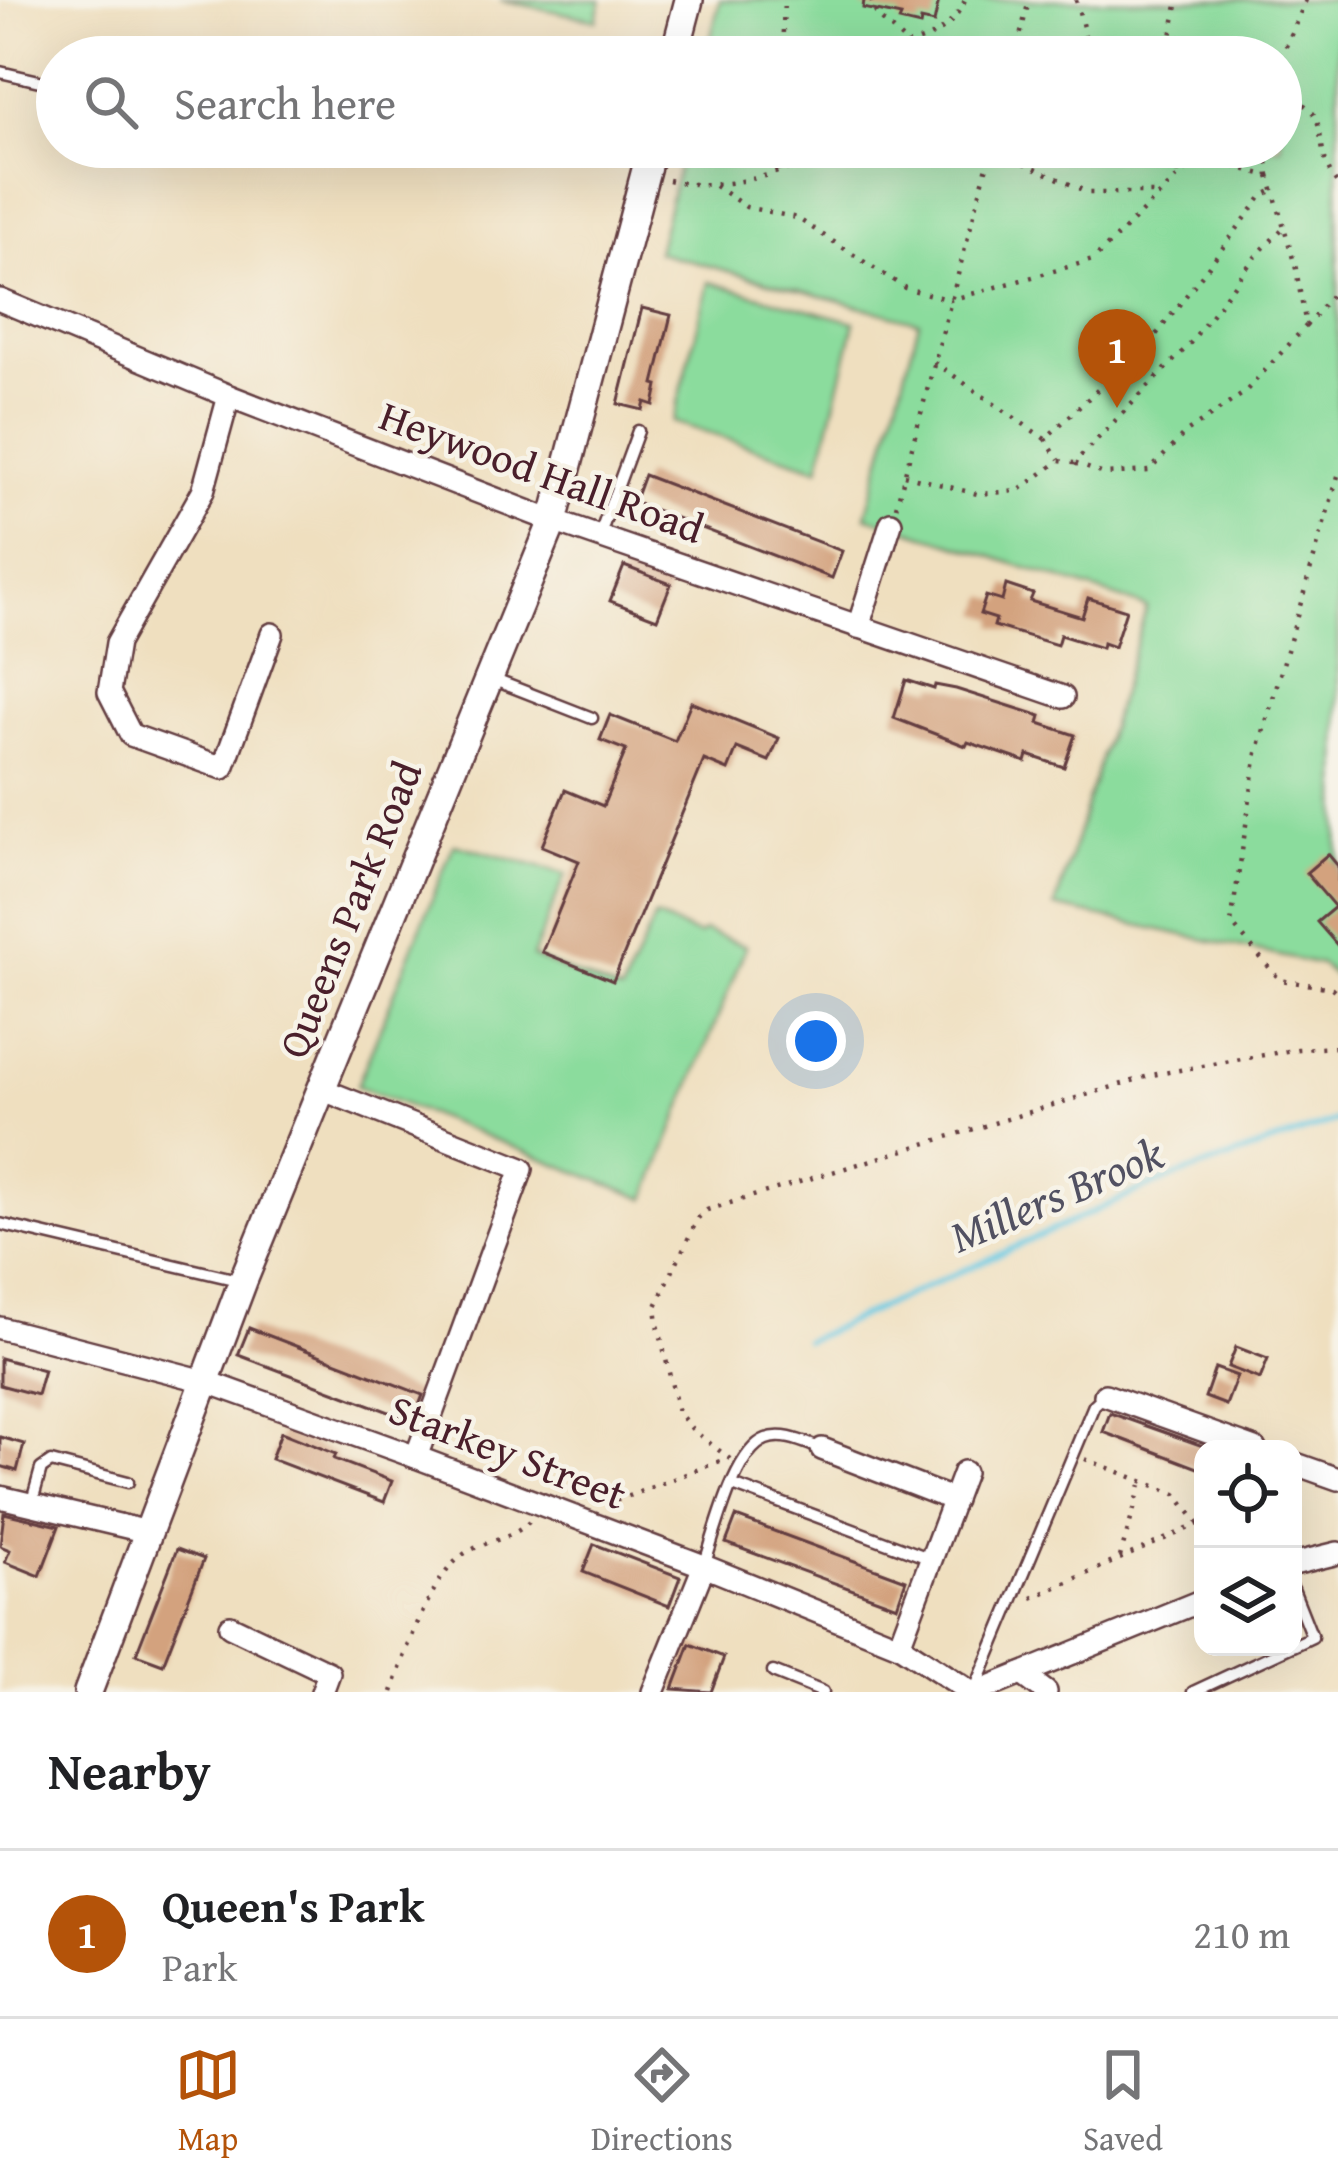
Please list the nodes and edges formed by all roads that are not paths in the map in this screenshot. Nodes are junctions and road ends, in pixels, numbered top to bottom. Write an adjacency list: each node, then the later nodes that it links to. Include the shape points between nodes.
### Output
1 (688, 0): 2 (street)
2 (679, 36)
3 (0, 72): 4 (lane)
4 (36, 80)
5 (646, 168): 9 (street, Queens Park Road)
6 (0, 300): 7 (street, Heywood Hall Road)
7 (229, 396): 9 (street, Heywood Hall Road); 13 (street, via 203,490 117,643 109,692 130,735 223,768)
8 (638, 430): 11 (lane)
9 (553, 521): 11 (street, Heywood Hall Road); 14 (street, Queens Park Road)
10 (892, 523): 12 (street)
11 (599, 537): 12 (street, Heywood Hall Road)
12 (858, 627): 15 (street, Heywood Hall Road)
13 (272, 634)
14 (489, 677): 16 (lane); 17 (street, Queens Park Road)
15 (1064, 697)
16 (592, 718)
17 (321, 1089): 19 (street, Queens Park Road); 25 (street, via 522,1169)
18 (0, 1224): 19 (lane)
19 (243, 1281): 21 (street, Queens Park Road)
20 (0, 1328): 21 (street, Starkey Street)
21 (205, 1381): 25 (street, Starkey Street); 34 (street, Queens Park Road)
22 (1105, 1395): 23 (street); 51 (lane, via 1094,1405)
23 (1230, 1440)
24 (822, 1449): 30 (lane, via 773,1437 751,1449); 32 (street)
25 (416, 1457): 38 (street, Starkey Street)
26 (1302, 1465): 28 (street)
27 (964, 1472): 32 (street)
28 (1338, 1479)
29 (128, 1482): 33 (lane, via 51,1462 40,1469)
30 (733, 1485): 36 (lane); 38 (lane)
31 (0, 1497): 33 (street)
32 (954, 1500): 36 (street)
33 (31, 1504): 34 (street)
34 (148, 1532): 47 (street, Queens Park Road)
35 (1338, 1553): 37 (street)
36 (931, 1559): 43 (street)
37 (1302, 1562)
38 (704, 1566): 43 (street, Starkey Street); 49 (street)
39 (1194, 1604): 46 (street)
40 (1302, 1612): 42 (lane, via 1312,1637)
41 (230, 1626): 48 (street, via 329,1673)
42 (1302, 1642)
43 (898, 1645): 51 (street, Starkey Street)
44 (1270, 1656): 53 (lane)
45 (773, 1672): 50 (lane)
46 (1022, 1674): 51 (street); 52 (street)
47 (88, 1692)
48 (322, 1692)
49 (654, 1692)
50 (823, 1692)
51 (974, 1692)
52 (1046, 1692)
53 (1193, 1692)

